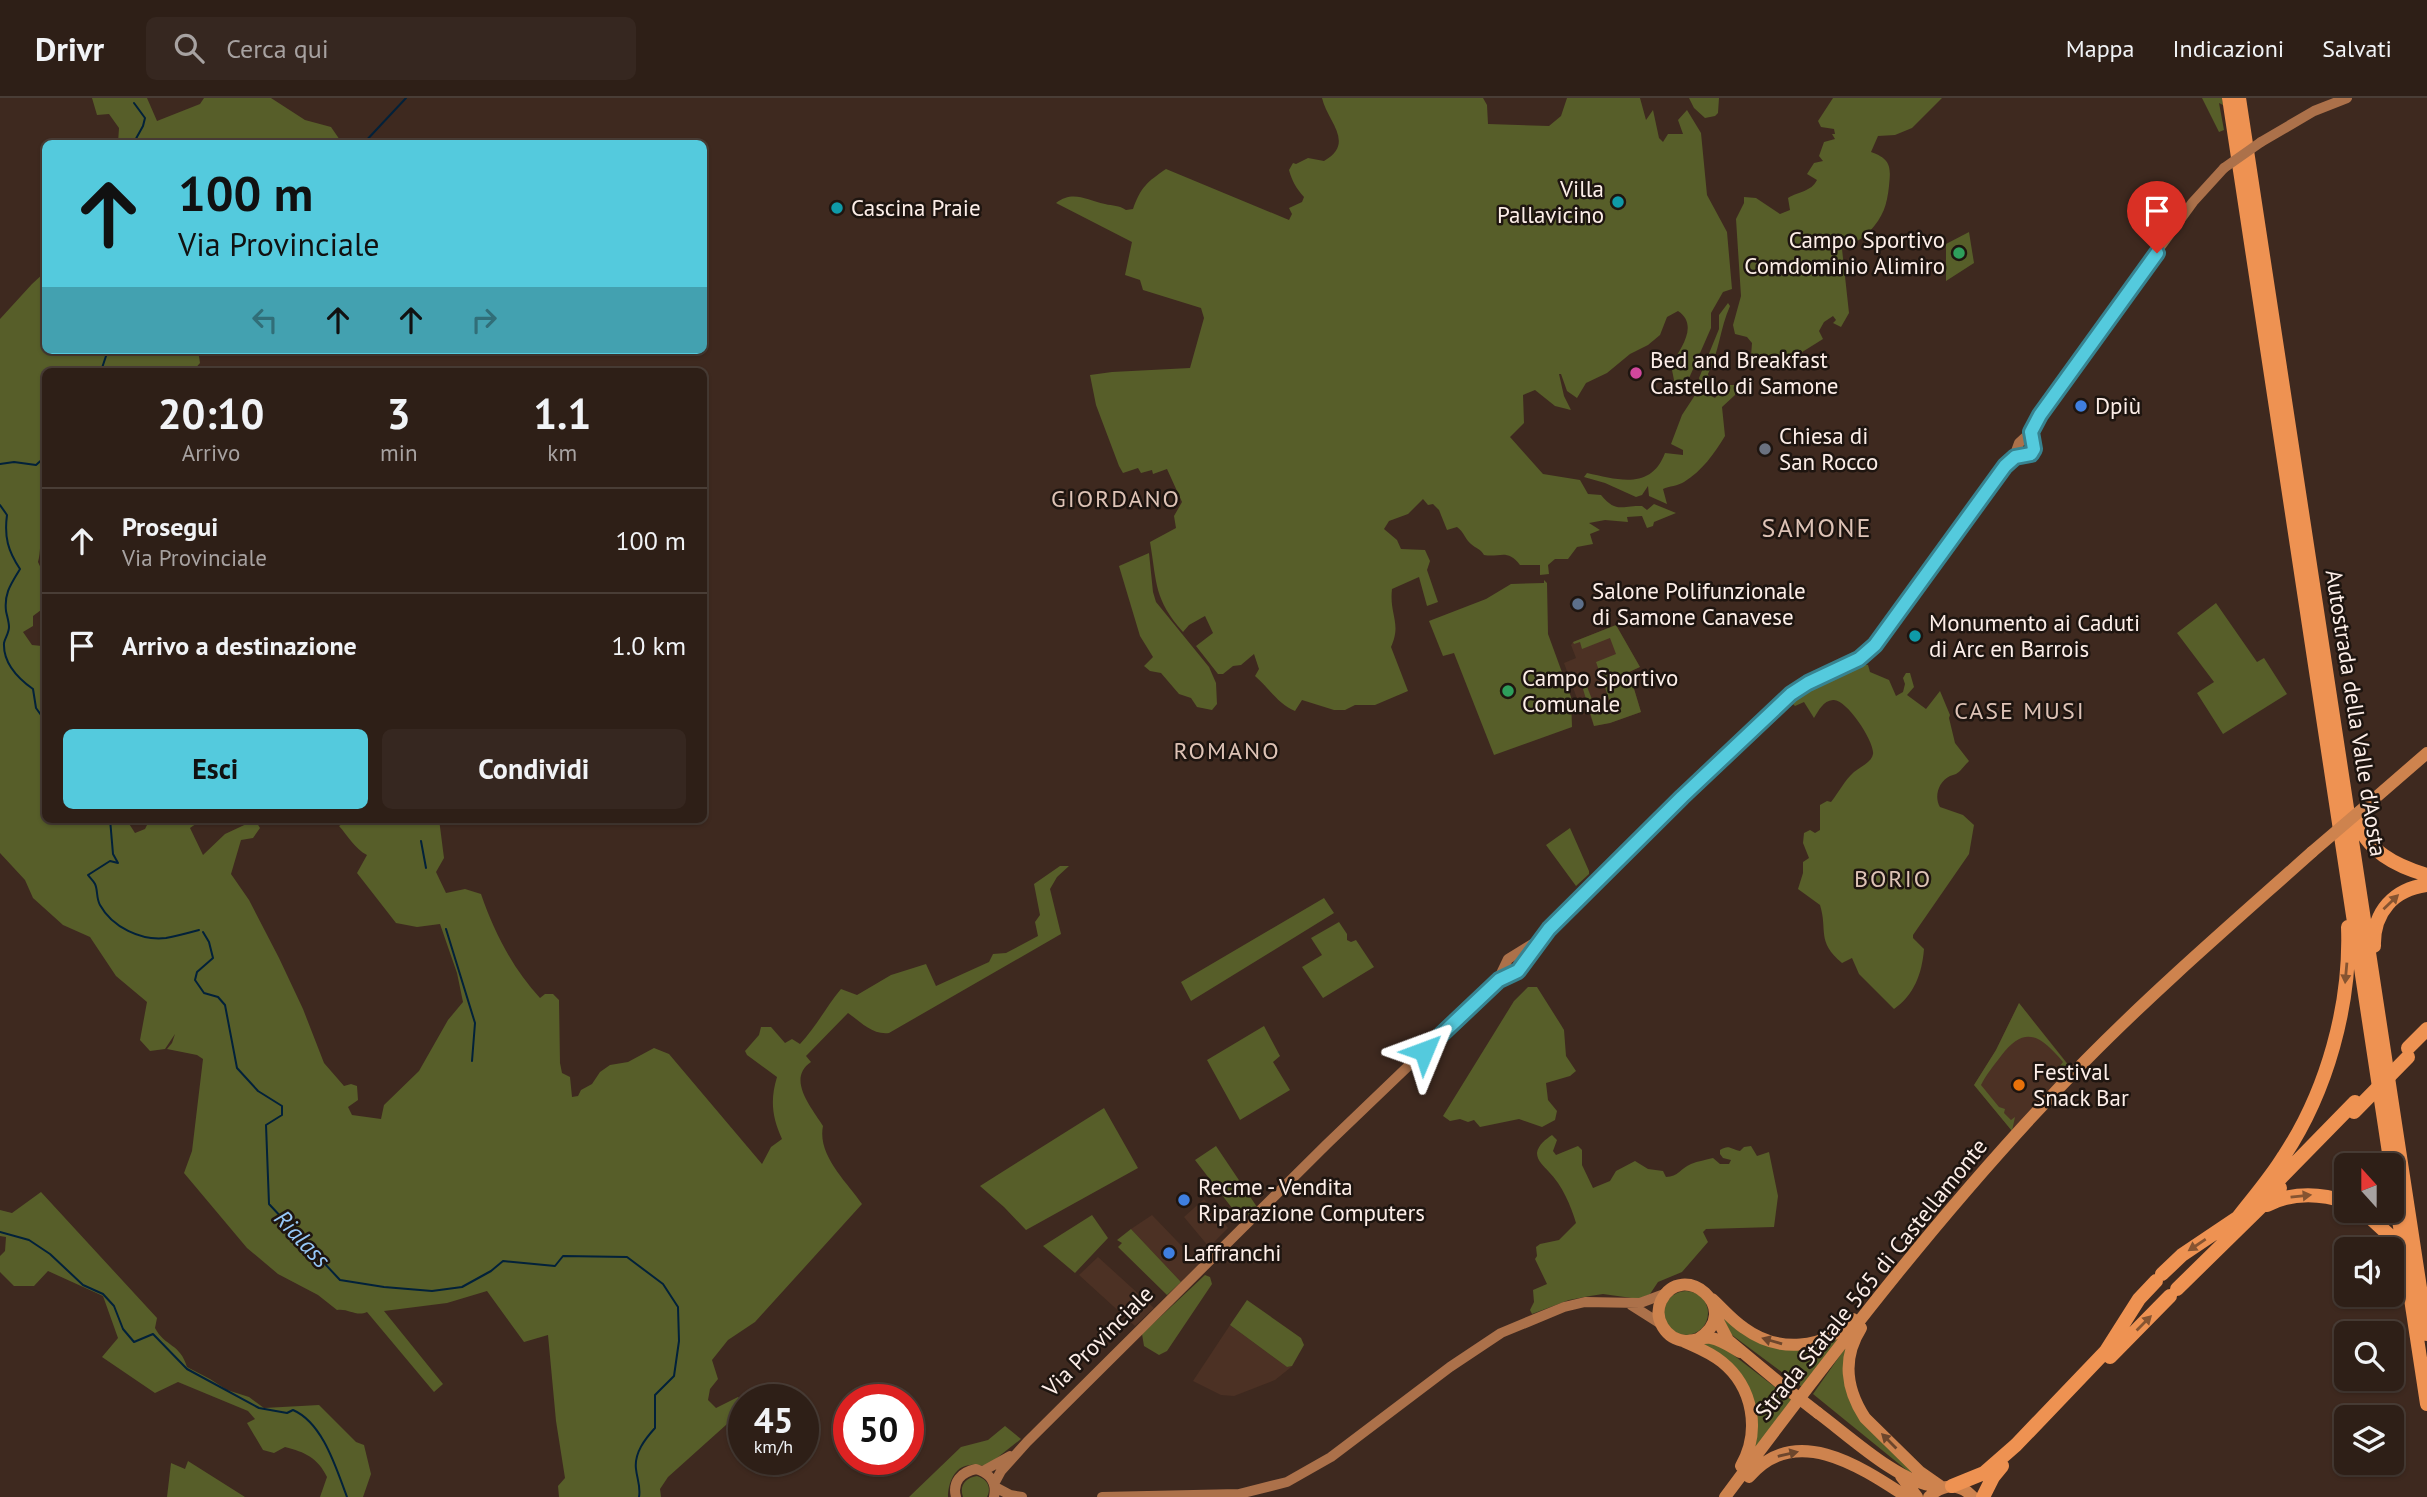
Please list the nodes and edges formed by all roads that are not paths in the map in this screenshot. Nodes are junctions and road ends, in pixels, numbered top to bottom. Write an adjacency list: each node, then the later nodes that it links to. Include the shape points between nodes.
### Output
1 (2229, 98): 6 (highway, Autostrada della Valle d'Aosta)
2 (2239, 98): 4 (highway, Autostrada della Valle d'Aosta)
3 (2347, 98): 31 (main road, Via Provinciale, bridge, via 2261,142 2208,183 2040,415 2023,447 1875,645 1859,659 1791,694)
4 (2338, 741): 7 (highway, via 2361,832 2385,858); 9 (highway, Autostrada della Valle d'Aosta)
5 (2427, 753): 22 (main road, Strada Statale 565 di Castellamonte, bridge, via 2179,971 2085,1062 1989,1164)
6 (2344, 856): 14 (highway, Autostrada della Valle d'Aosta); 17 (highway, one-way to 17, via 2347,958 2331,1051 2312,1104 2286,1154)
7 (2427, 875)
8 (2427, 885): 9 (highway, one-way to 8, via 2374,944 2379,918 2393,898)
9 (2379, 1013): 26 (highway, Autostrada della Valle d'Aosta)
10 (2427, 1029): 12 (highway)
11 (2427, 1038): 12 (highway)
12 (2408, 1052): 13 (highway, bridge)
13 (2354, 1107): 16 (highway); 17 (highway)
14 (2389, 1153)
15 (2334, 1198): 16 (highway, one-way to 15, via 2280,1199 2300,1195)
16 (2257, 1212): 44 (highway, one-way to 16, via 2001,1467)
17 (2235, 1220): 34 (highway, one-way to 34, via 2182,1255 2159,1278 2139,1299 2106,1351 2016,1445 1984,1473)
18 (2376, 1223): 26 (highway, via 2393,1243 2406,1297)
19 (2401, 1223): 26 (highway, Autostrada della Valle d'Aosta)
20 (1667, 1293): 21 (main road, via 1690,1285); 23 (main road); 25 (main road, via 1659,1308)
21 (1711, 1298): 22 (main road, one-way to 21, via 1828,1338 1789,1345 1769,1342 1751,1332); 24 (main road)
22 (1874, 1301): 34 (main road, one-way to 22, via 1920,1472 1871,1424 1854,1398 1849,1355 1874,1310); 36 (main road, Strada Statale 565 di Castellamonte)
23 (1628, 1304): 25 (main road); 39 (main road, via 1585,1302 1501,1333 1332,1457 1287,1482 1239,1494)
24 (1715, 1315): 27 (main road); 29 (main road)
25 (1661, 1324): 28 (main road)
26 (2421, 1330): 30 (highway, Autostrada della Valle d'Aosta)
27 (1698, 1339): 28 (main road); 29 (main road, via 1717,1339)
28 (1681, 1340): 36 (main road, via 1722,1362 1749,1400 1752,1437)
29 (1740, 1352): 33 (main road, bridge)
30 (2427, 1404)
31 (1018, 1450): 32 (main road, Via Provinciale); 35 (main road, Via Provinciale)
32 (983, 1471): 35 (main road); 37 (main road, Via Provinciale, via 962,1474 955,1486)
33 (1901, 1475): 34 (main road, via 1921,1484); 41 (main road)
34 (1946, 1486): 42 (main road); 43 (main road)
35 (995, 1489): 38 (main road)
36 (1728, 1492): 40 (main road, one-way to 40, via 1775,1457 1812,1451 1838,1457)
37 (956, 1497)
38 (1022, 1497)
39 (1102, 1497)
40 (1907, 1497)
41 (1917, 1497)
42 (1929, 1497)
43 (1973, 1497)
44 (1983, 1497)

